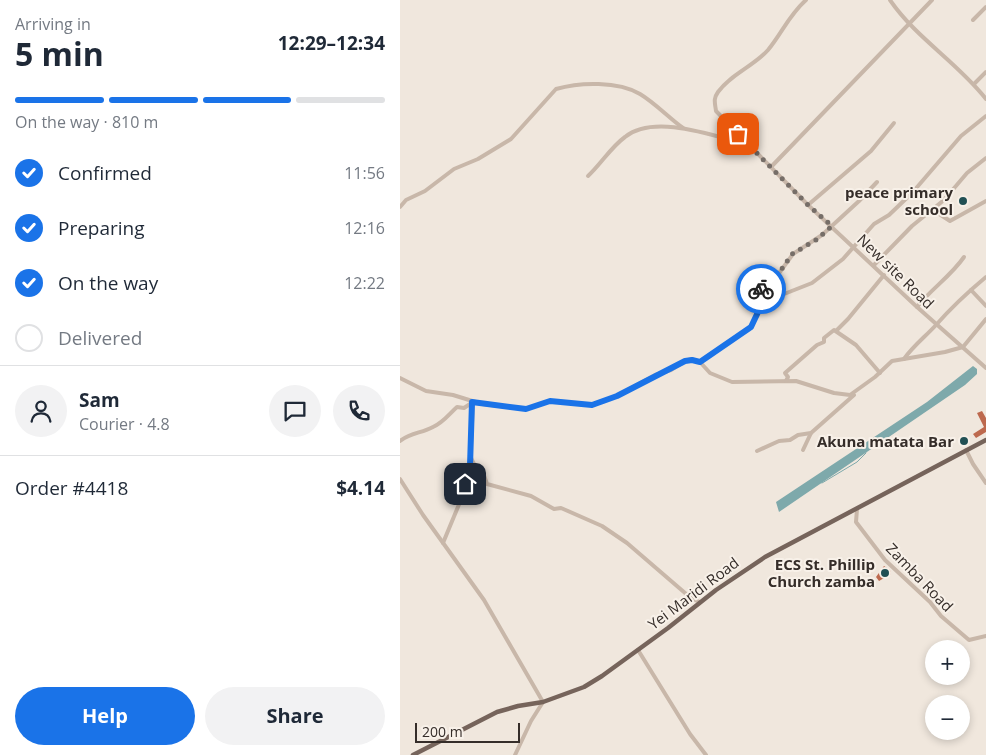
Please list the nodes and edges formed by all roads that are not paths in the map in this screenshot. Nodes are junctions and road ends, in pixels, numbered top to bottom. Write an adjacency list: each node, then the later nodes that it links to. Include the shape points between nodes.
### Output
1 (806, 0): 13 (street, New site Road, via 767,51 727,83 714,100 716,110)
2 (890, 0): 6 (street)
3 (932, 0): 6 (street)
4 (986, 7): 5 (street)
5 (973, 20)
6 (910, 24): 8 (street); 15 (street)
7 (986, 72): 8 (street)
8 (974, 84): 9 (street)
9 (986, 100)
10 (986, 116): 23 (street, via 961,136 912,193 890,215 874,224)
11 (894, 123): 19 (street, via 871,151)
12 (683, 128): 13 (street); 16 (street, via 640,128 626,136); 20 (street, via 640,94 629,90 598,83 562,87 556,89 511,139 454,169)
13 (749, 145): 15 (street, New site Road)
14 (986, 158): 21 (street)
15 (771, 167): 19 (street, New site Road)
16 (588, 176)
17 (877, 182): 22 (street)
18 (986, 201): 21 (street, via 950,221)
19 (808, 205): 22 (street, New site Road)
20 (400, 207)
21 (932, 210): 25 (street)
22 (832, 226): 23 (street, New site Road); 31 (street, via 792,254 777,276 763,287 758,294)
23 (855, 247): 25 (street, New site Road); 31 (street, via 812,283 779,296)
24 (964, 257): 30 (street)
25 (874, 266): 26 (street, New site Road)
26 (884, 274): 30 (street, New site Road); 34 (street)
27 (986, 277): 28 (street)
28 (971, 290): 29 (street); 33 (street)
29 (986, 306)
30 (917, 307): 33 (street, New site Road)
31 (759, 310): 37 (street, via 746,332)
32 (986, 319): 35 (street)
33 (936, 324): 35 (street, New site Road); 36 (street)
34 (837, 330): 39 (street, via 856,345); 41 (street, via 785,373)
35 (962, 347): 36 (street); 38 (street, New site Road)
36 (904, 359): 39 (street, via 892,361)
37 (700, 362): 41 (street, via 710,373 732,382); 43 (street, via 685,361 617,396 592,405 550,401 526,409)
38 (986, 368)
39 (880, 373): 42 (street)
40 (400, 378): 43 (street, via 426,392 453,395)
41 (786, 381): 42 (street, via 844,395)
42 (856, 393): 44 (street)
43 (472, 402): 46 (street, via 464,408 457,407 434,427); 50 (street)
44 (810, 433): 47 (street); 49 (street)
45 (986, 440): 48 (main road, Yei Maridi Road)
46 (400, 441)
47 (803, 450)
48 (966, 450): 52 (street); 53 (main road, Yei Maridi Road)
49 (757, 451)
50 (470, 456): 54 (street, via 460,502); 55 (street, via 476,468 482,470 487,484 531,496 554,509 561,508 602,526 627,543 692,599)
51 (400, 479): 54 (street)
52 (986, 483)
53 (857, 509): 55 (main road, Yei Maridi Road, via 765,557); 56 (street, Zamba Road, via 856,522 901,576 965,638)
54 (443, 543): 58 (street, via 484,600)
55 (700, 602): 57 (main road, Yei Maridi Road)
56 (985, 637)
57 (638, 650): 58 (main road, Yei Maridi Road, via 584,686); 61 (street)
58 (543, 702): 59 (main road, Yei Maridi Road, via 497,712); 60 (street)
59 (413, 755)
60 (515, 755)
61 (706, 755)

